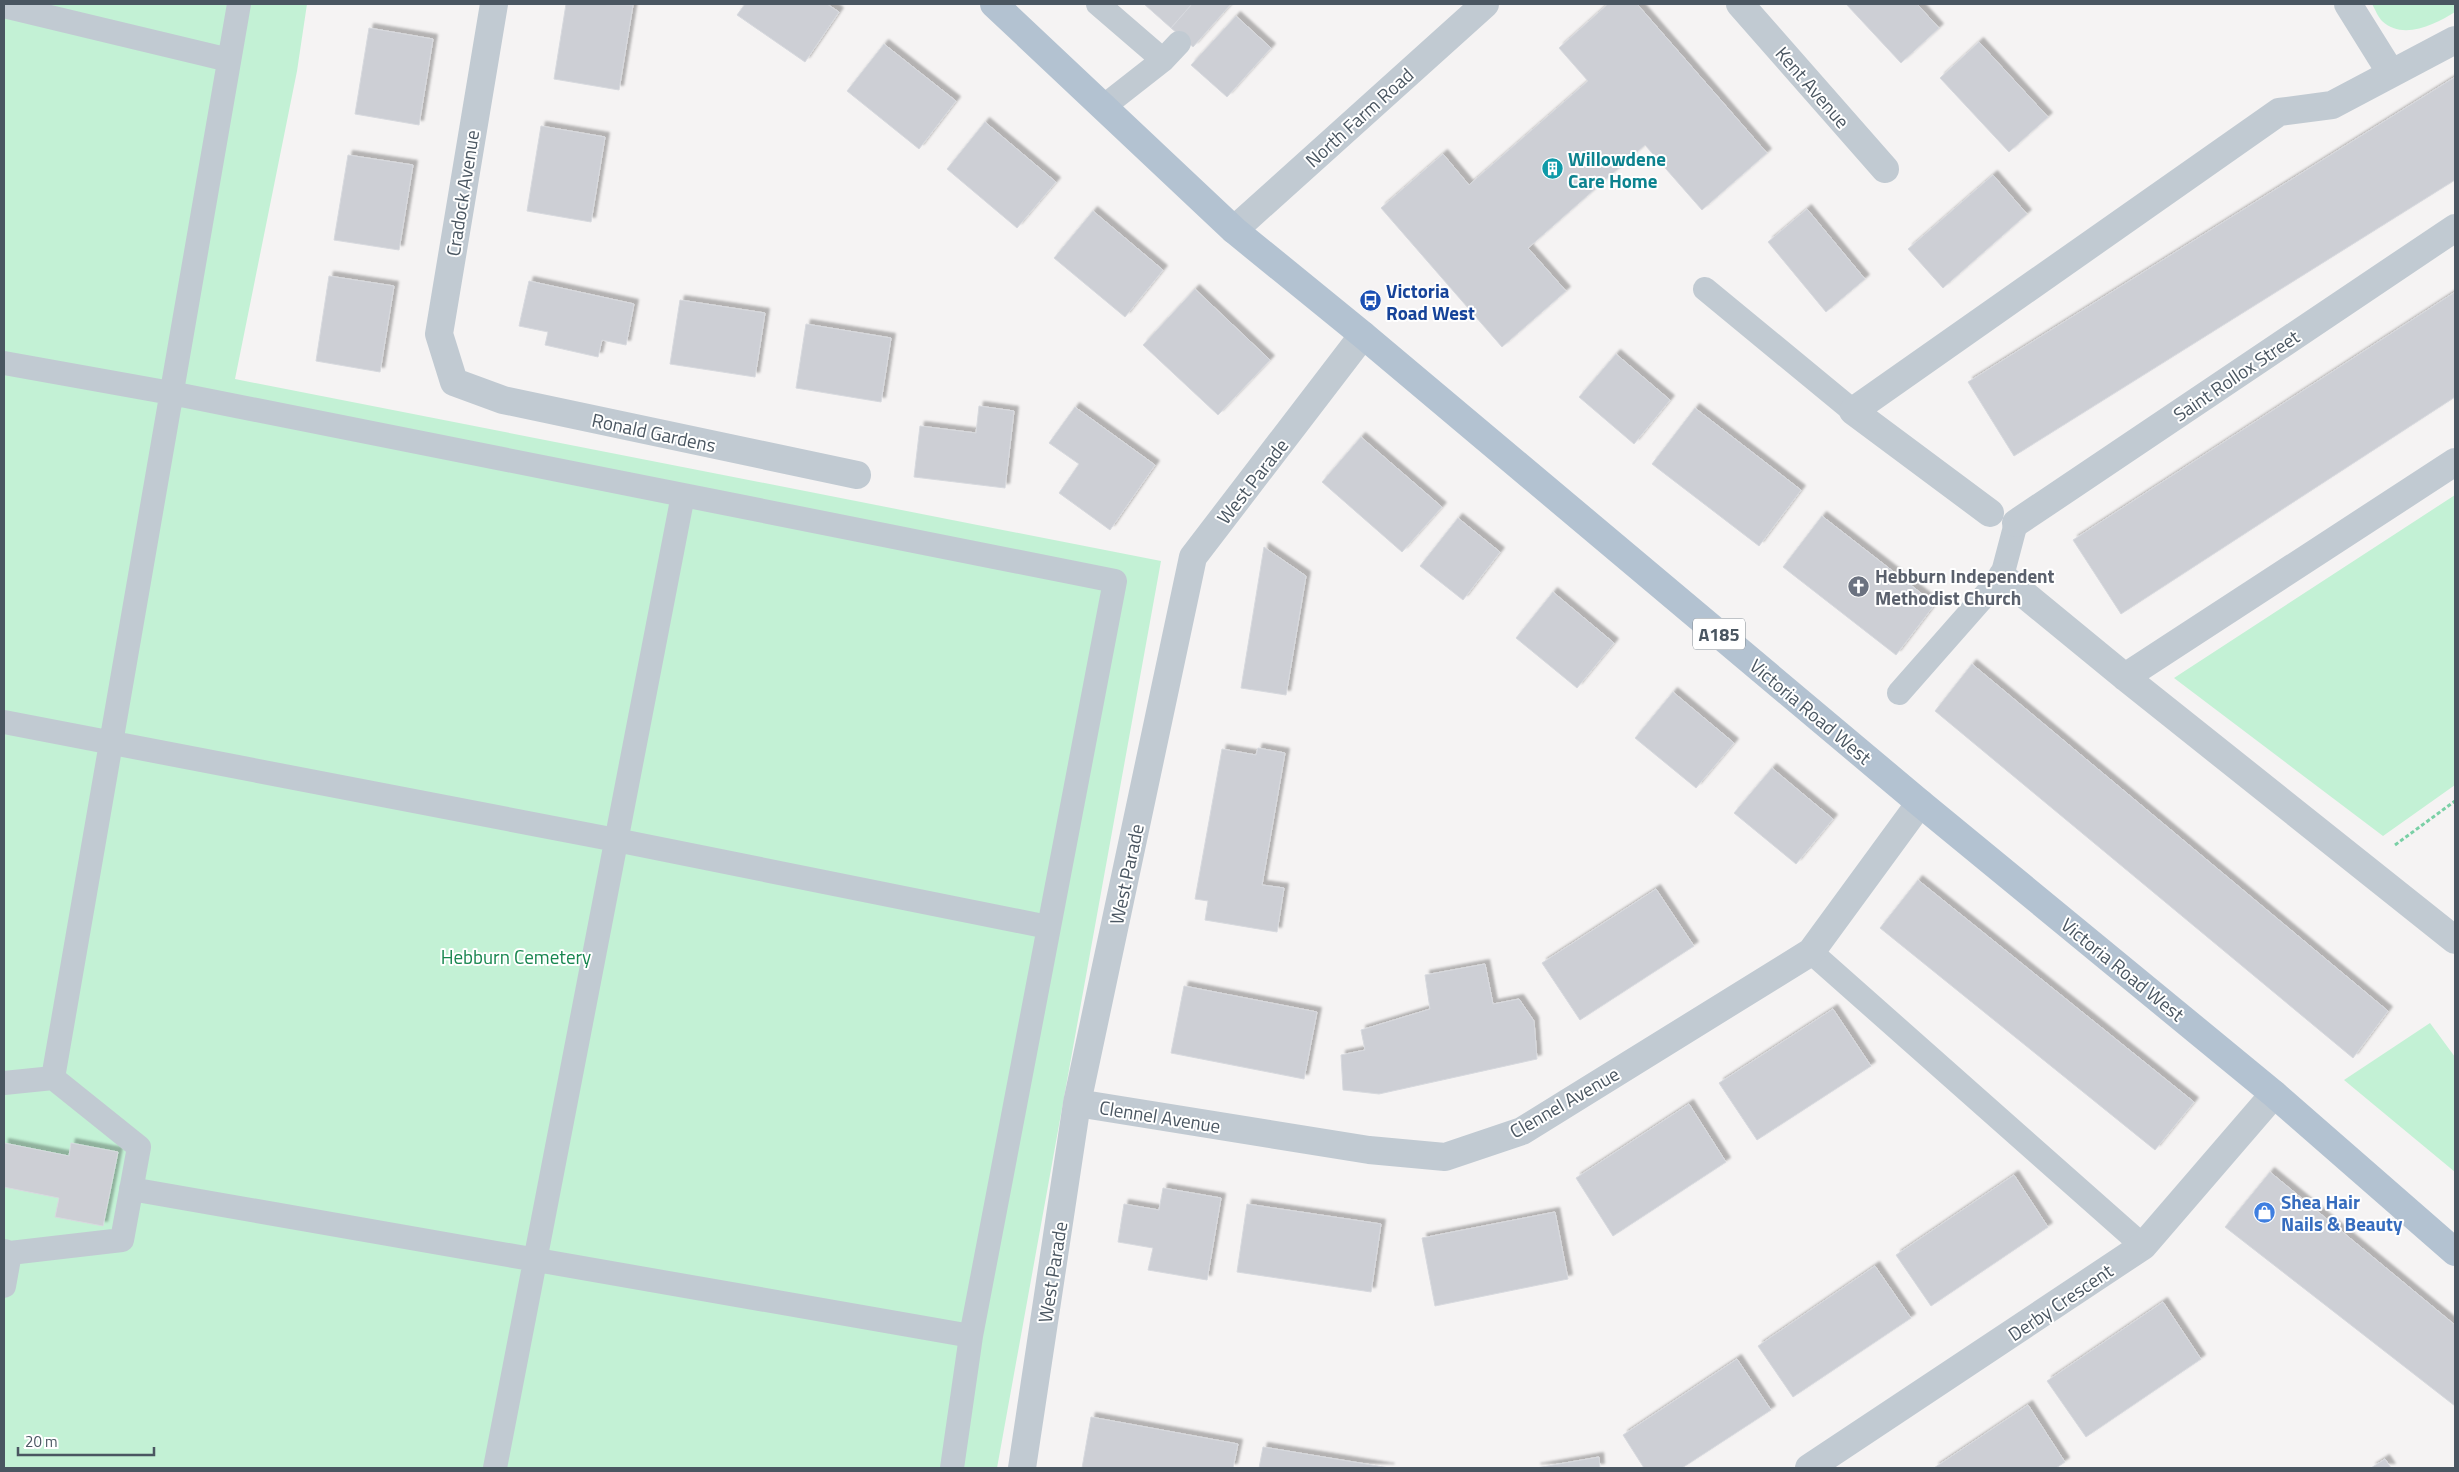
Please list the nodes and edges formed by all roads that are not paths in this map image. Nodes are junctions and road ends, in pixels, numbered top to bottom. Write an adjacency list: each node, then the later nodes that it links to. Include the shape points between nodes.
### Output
1 (239, 4): 11 (lane)
2 (494, 4): 21 (street, Cradock Avenue, via 439,334)
3 (994, 4): 14 (main road, Victoria Road West / A185)
4 (1098, 4): 12 (lane)
5 (1484, 4): 17 (street, North Farm Road)
6 (1740, 4): 15 (street, Kent Avenue)
7 (2348, 4): 13 (street)
8 (4, 6): 11 (lane)
9 (2455, 40): 13 (street)
10 (1179, 43): 12 (lane)
11 (229, 60): 22 (lane)
12 (1162, 60): 14 (lane)
13 (2391, 73): 23 (street, via 2332,106 2279,112)
14 (1103, 107): 17 (main road, Victoria Road West / A185)
15 (1885, 169)
16 (2455, 228): 28 (street, Saint Rollox Street)
17 (1234, 230): 19 (main road, Victoria Road West / A185)
18 (1705, 289): 23 (lane)
19 (1363, 335): 34 (main road, Victoria Road West / A185); 42 (street, West Parade, via 1193,557)
20 (4, 363): 22 (lane)
21 (454, 382): 25 (street, Ronald Gardens, via 503,400)
22 (171, 393): 26 (lane); 33 (lane)
23 (1853, 411): 27 (street)
24 (2455, 462): 30 (street)
25 (857, 475)
26 (683, 495): 35 (lane); 36 (lane, via 1115,580)
27 (1990, 513)
28 (2016, 523): 29 (lane)
29 (2002, 576): 30 (street); 31 (lane)
30 (2125, 677): 37 (street)
31 (1899, 693)
32 (4, 722): 33 (lane)
33 (110, 742): 35 (lane); 39 (lane)
34 (1920, 803): 38 (street, Clennel Avenue); 41 (main road, Victoria Road West / A185)
35 (616, 840): 36 (lane); 47 (lane)
36 (1048, 927): 49 (lane)
37 (2455, 940)
38 (1811, 952): 42 (street, Clennel Avenue, via 1522,1131 1445,1157 1369,1150); 44 (lane)
39 (53, 1078): 40 (lane); 43 (lane, via 139,1147)
40 (4, 1083)
41 (2274, 1094): 44 (street, Derby Crescent); 46 (main road, Victoria Road West / A185)
42 (1078, 1103): 53 (street, West Parade)
43 (131, 1189): 45 (lane, via 122,1240); 47 (lane)
44 (2143, 1246): 50 (street, Derby Crescent)
45 (7, 1252): 48 (lane)
46 (2455, 1252)
47 (535, 1259): 49 (lane); 51 (lane)
48 (4, 1286)
49 (971, 1336): 52 (lane)
50 (1838, 1461): 54 (street, Derby Crescent)
51 (495, 1468)
52 (952, 1468)
53 (1022, 1468)
54 (1809, 1468)

